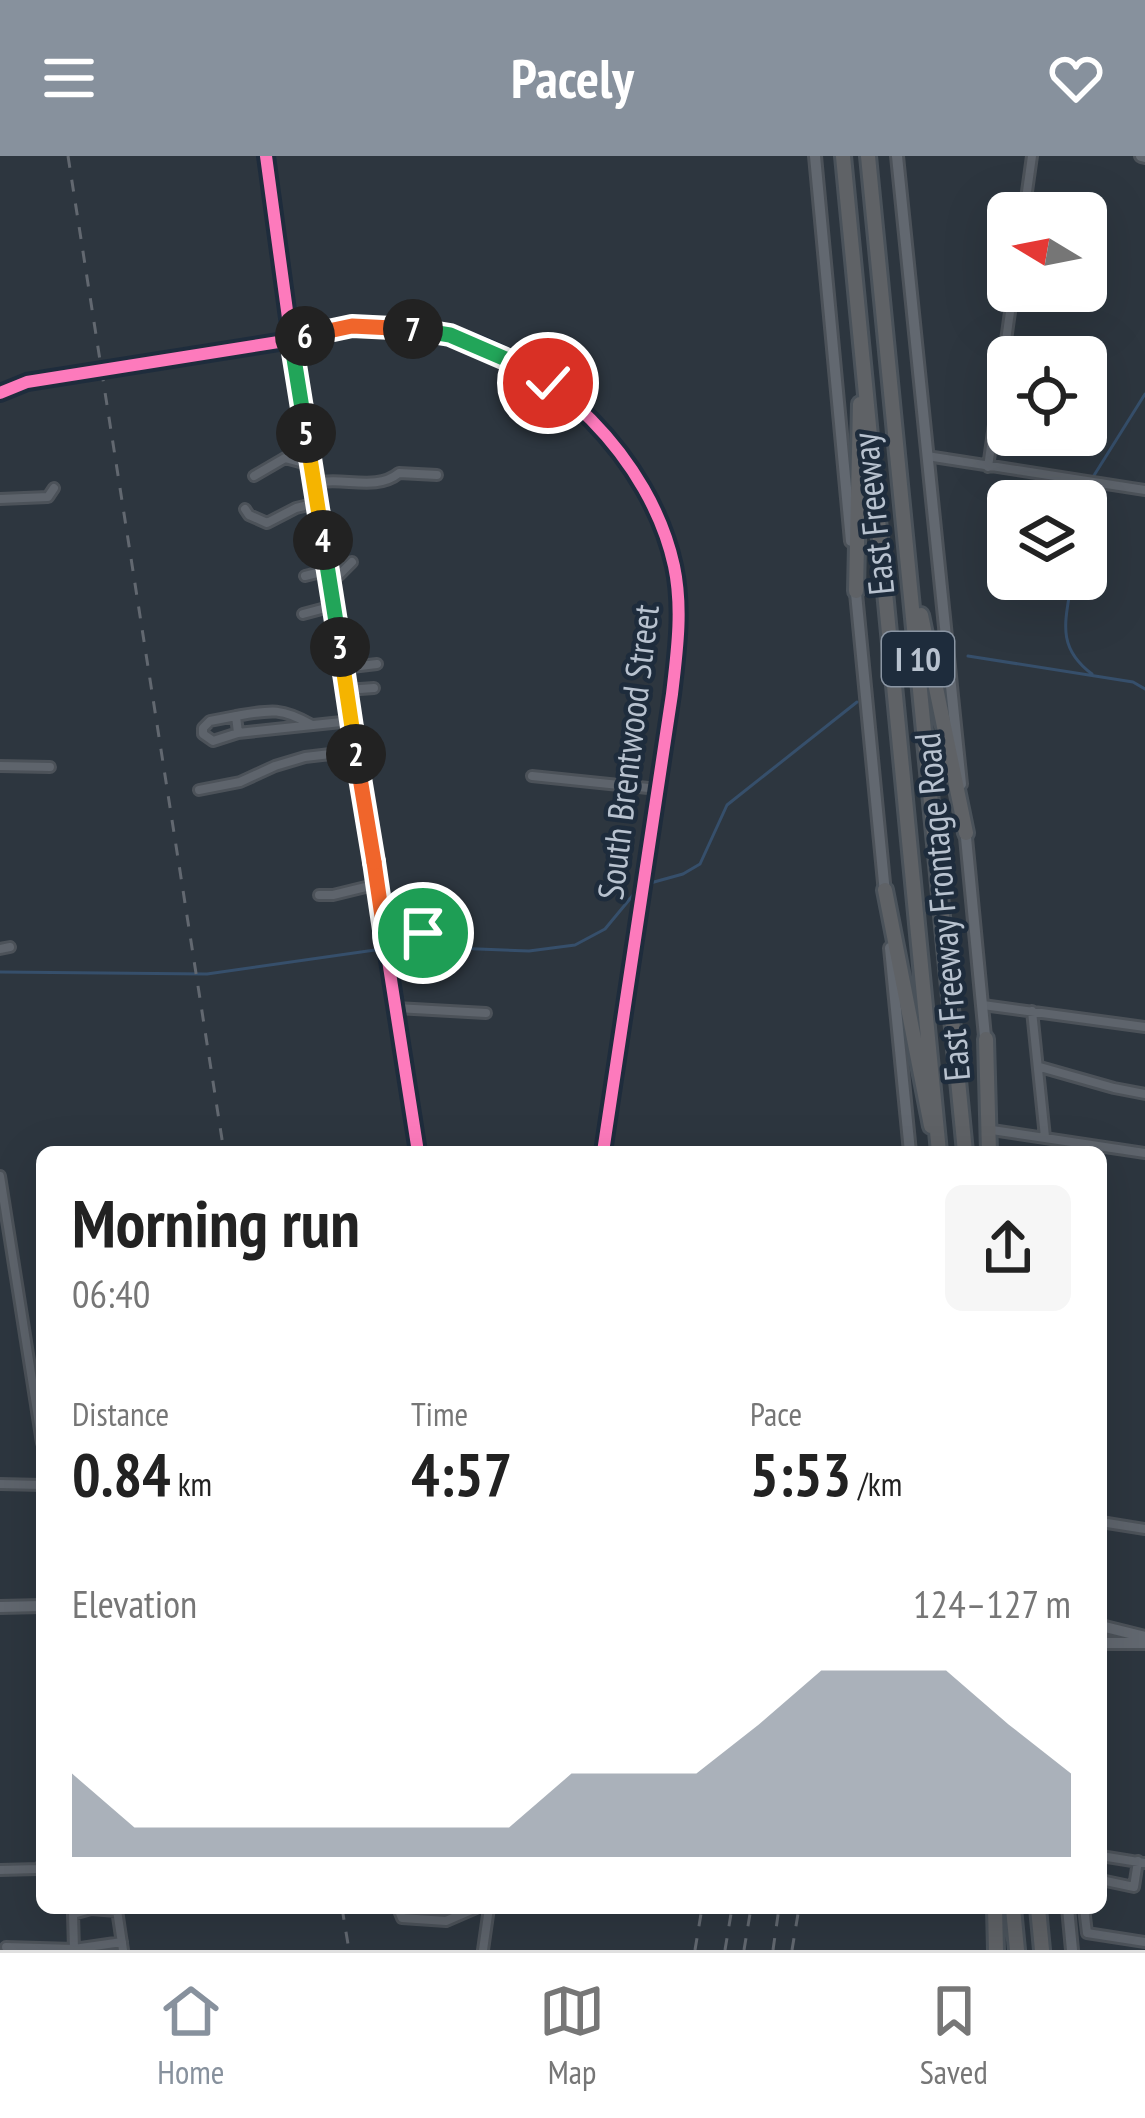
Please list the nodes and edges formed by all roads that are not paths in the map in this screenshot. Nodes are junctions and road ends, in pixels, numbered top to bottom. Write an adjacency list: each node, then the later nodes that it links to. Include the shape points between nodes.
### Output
1 (266, 156): 9 (street)
2 (815, 156): 27 (main road, East Freeway Frontage Road)
3 (894, 156): 12 (main road, East Freeway Frontage Road)
4 (1033, 156): 7 (street)
5 (844, 159): 10 (highway, East Freeway / I 10)
6 (869, 161): 23 (highway, East Freeway / I 10)
7 (1027, 192)
8 (1010, 312): 14 (street)
9 (291, 340): 11 (street, South Brentwood Street); 13 (street); 42 (street, South Brentwood Street, via 352,326 450,335 548,383 617,450 652,503 677,581)
10 (863, 376): 27 (highway); 66 (highway, East Freeway / I 10)
11 (0, 393)
12 (927, 456): 14 (street); 44 (main road, East Freeway Frontage Road)
13 (311, 465): 16 (street, via 285,458); 17 (street)
14 (988, 467): 19 (street)
15 (437, 475): 17 (street)
16 (254, 476)
17 (314, 483): 21 (street)
18 (54, 488): 20 (street, via 47,497)
19 (1145, 490)
20 (0, 499)
21 (317, 503): 22 (street, via 267,523); 25 (street)
22 (244, 509)
23 (906, 535): 44 (highway); 67 (highway, East Freeway / I 10)
24 (352, 562): 25 (street, via 339,575)
25 (327, 571): 26 (street); 28 (street)
26 (305, 576)
27 (856, 591): 46 (main road, East Freeway Frontage Road)
28 (333, 606): 29 (street); 31 (street)
29 (303, 614)
30 (377, 664): 31 (street)
31 (343, 668): 33 (street)
32 (374, 688): 33 (street)
33 (346, 690): 35 (street)
34 (236, 716): 36 (street, via 289,711); 37 (street); 37 (street, via 206,723 203,734 213,741)
35 (351, 721): 36 (street); 38 (street)
36 (312, 725): 37 (street)
37 (238, 733)
38 (356, 751): 43 (street); 45 (street)
39 (0, 766): 40 (street)
40 (50, 767)
41 (532, 776): 42 (street)
42 (658, 789): 63 (street, South Brentwood Street)
43 (200, 790)
44 (966, 833): 52 (main road, East Freeway Frontage Road)
45 (378, 884): 47 (street); 49 (street)
46 (885, 890): 64 (main road, East Freeway Frontage Road); 65 (highway)
47 (320, 896)
48 (426, 917): 50 (street)
49 (384, 930): 50 (street); 53 (street)
50 (423, 933): 51 (street)
51 (437, 933)
52 (983, 1005): 54 (street); 57 (main road, East Freeway Frontage Road)
53 (396, 1008): 55 (street); 62 (street)
54 (1032, 1012): 56 (street); 58 (street)
55 (486, 1013)
56 (1145, 1028)
57 (986, 1039): 60 (main road, East Freeway Frontage Road); 68 (highway)
58 (1040, 1067): 59 (street); 61 (street)
59 (1145, 1094)
60 (992, 1130): 61 (street); 69 (main road, East Freeway Frontage Road)
61 (1046, 1137): 70 (street)
62 (417, 1146)
63 (604, 1146)
64 (909, 1146)
65 (937, 1146)
66 (938, 1146)
67 (964, 1146)
68 (992, 1146)
69 (992, 1146)
70 (1102, 1146)
71 (1107, 1147): 72 (street)
72 (1145, 1153)
73 (0, 1176): 74 (street)
74 (36, 1405)
75 (0, 1484): 76 (street)
76 (36, 1485)
77 (1107, 1523): 78 (street)
78 (1145, 1529)
79 (36, 1606): 80 (main road)
80 (0, 1607)
81 (1107, 1628): 82 (main road)
82 (1145, 1640): 83 (main road)
83 (1107, 1643)
84 (1107, 1857): 85 (street)
85 (1141, 1862): 88 (street, via 1134,1887)
86 (36, 1869): 87 (street)
87 (0, 1870)
88 (1107, 1881)
89 (73, 1914): 102 (street)
90 (118, 1914): 100 (street)
91 (400, 1914): 92 (street, via 446,1921)
92 (462, 1914)
93 (488, 1914): 103 (street)
94 (991, 1914): 104 (highway)
95 (1014, 1914): 105 (highway)
96 (1039, 1914): 106 (highway)
97 (1069, 1914): 107 (main road)
98 (1085, 1914): 99 (street, via 1087,1933)
99 (1145, 1942)
100 (122, 1946): 102 (street)
101 (6, 1947): 102 (street)
102 (74, 1949)
103 (483, 1950)
104 (994, 1950)
105 (1018, 1950)
106 (1042, 1950)
107 (1072, 1950)

